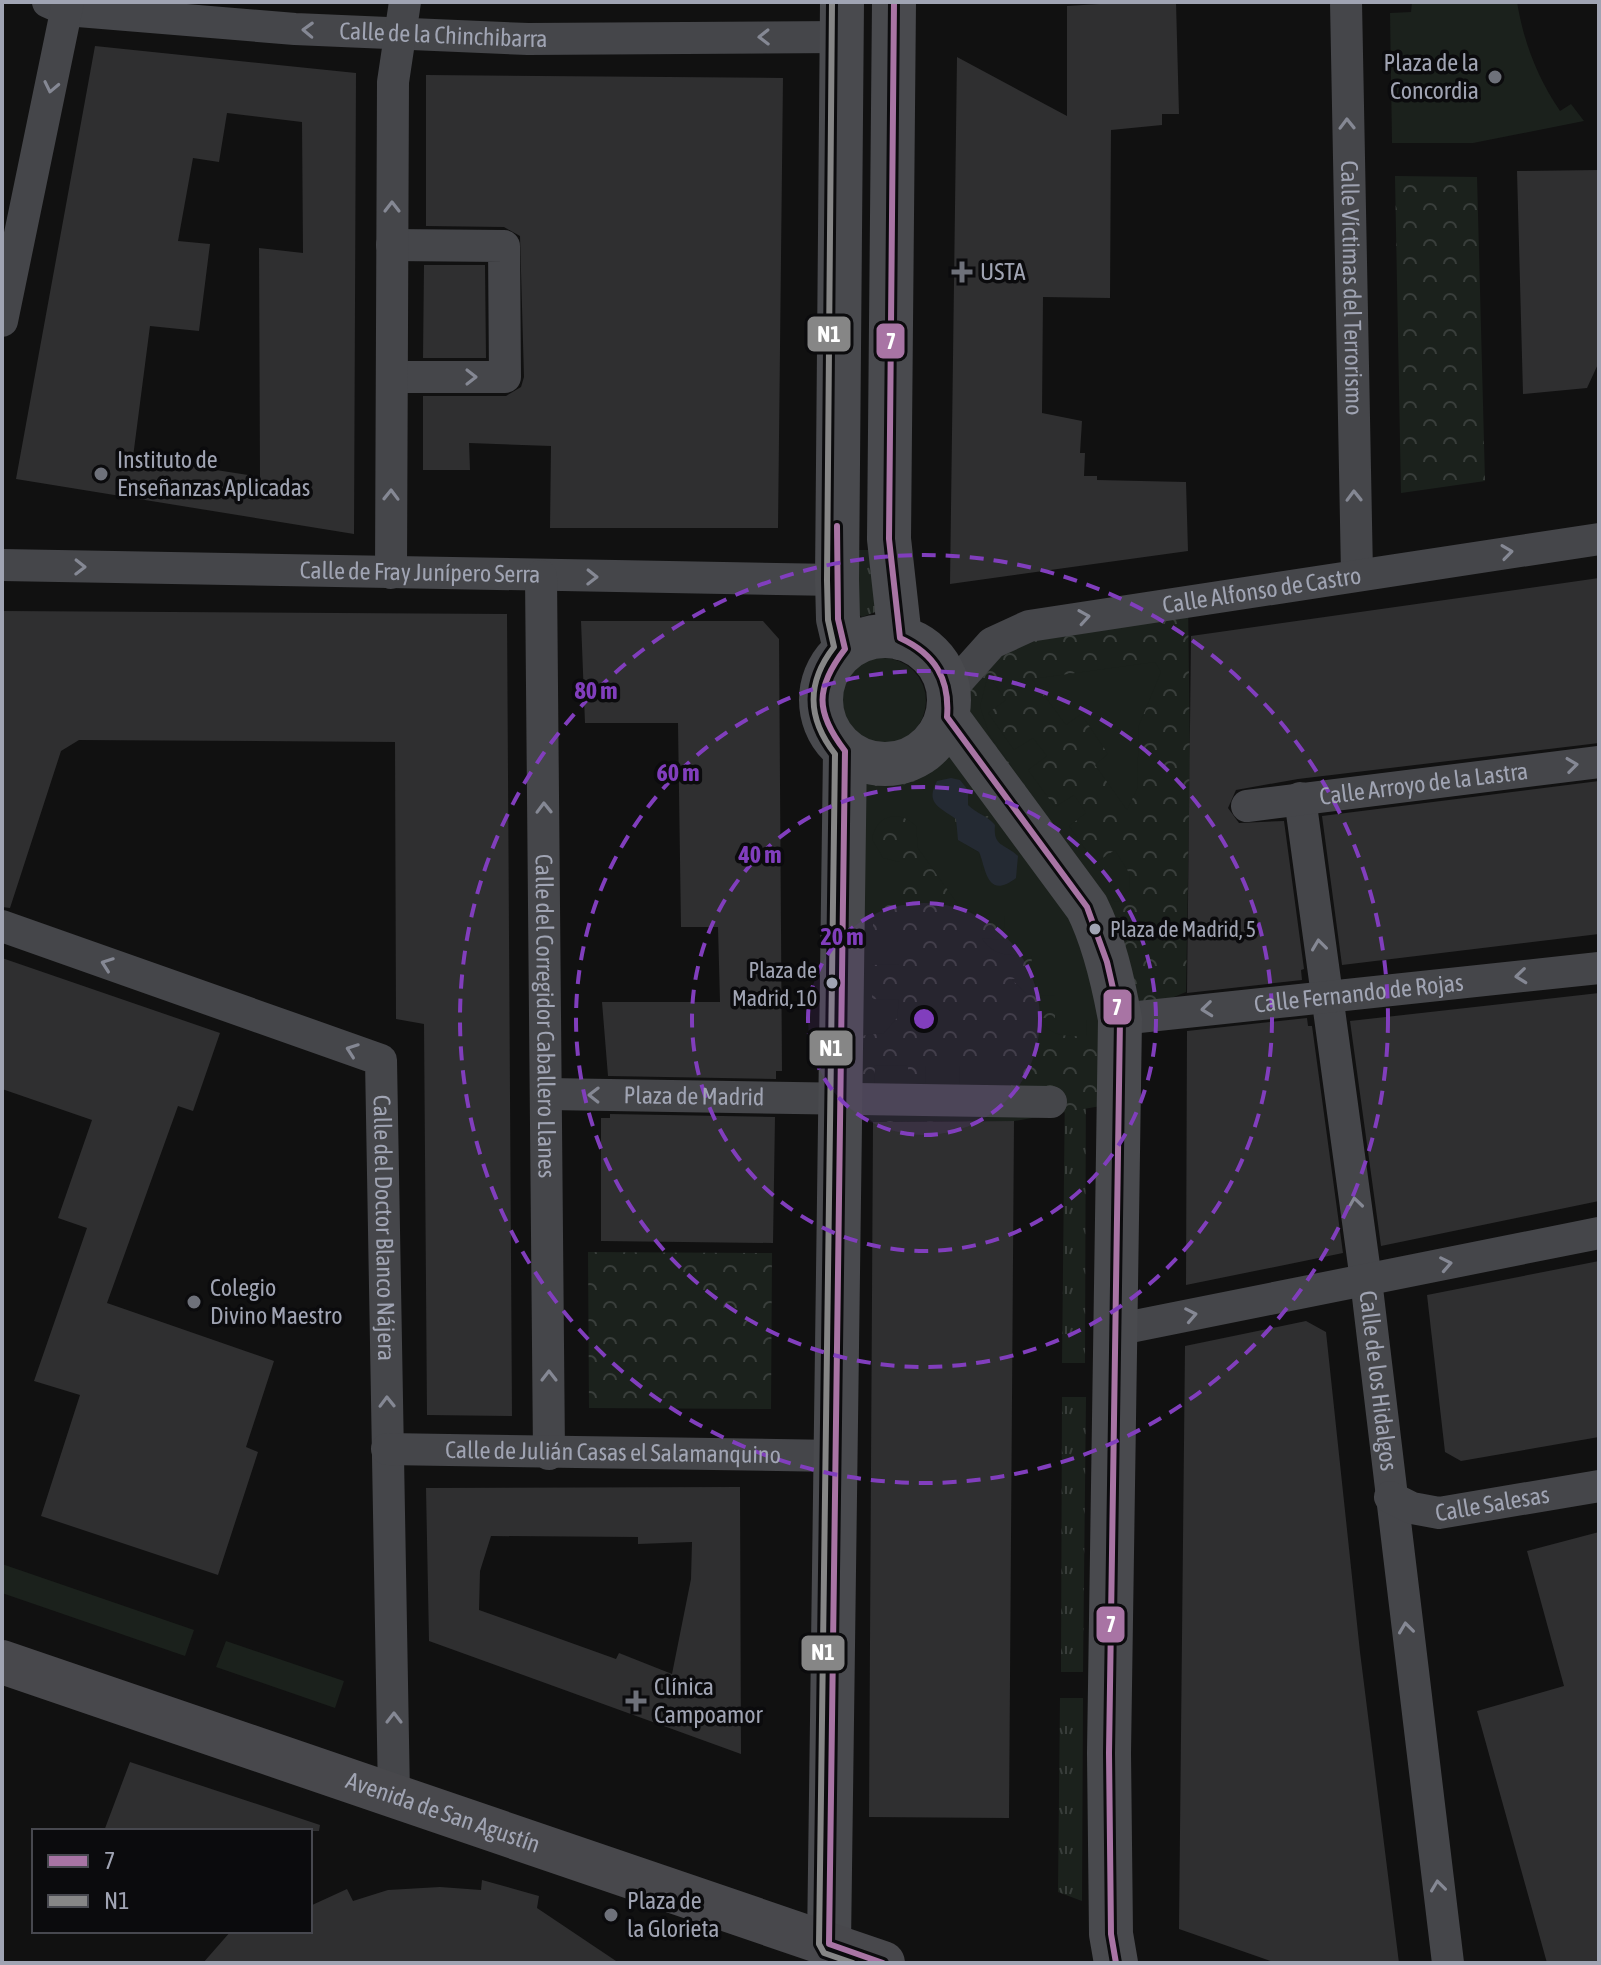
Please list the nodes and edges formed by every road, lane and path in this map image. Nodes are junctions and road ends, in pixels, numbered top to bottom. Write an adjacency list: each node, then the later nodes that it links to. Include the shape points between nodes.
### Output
1 (405, 2): 6 (street)
2 (894, 2): 17 (main road, via 889,539)
3 (1346, 2): 14 (street, Calle Víctimas del Terrorismo, one-way to 3)
4 (60, 5): 6 (street, Calle de la Chinchibarra, one-way to 4, via 295,29); 8 (street, one-way to 8)
5 (842, 20): 6 (street, Calle de la Chinchibarra, one-way to 6, via 528,39); 16 (main road)
6 (401, 34): 7 (street, one-way to 6, via 393,82)
7 (392, 245): 10 (street); 10 (street, one-way to 7, via 505,377 505,260 504,246)
8 (6, 288): 9 (street)
9 (2, 321)
10 (393, 377): 13 (street, one-way to 10)
11 (1599, 539): 14 (street, Calle Alfonso de Castro, one-way to 11)
12 (2, 565): 13 (street, Calle de Fray Junípero Serra, one-way to 13)
13 (391, 573): 15 (street, Calle de Fray Junípero Serra)
14 (1357, 574): 19 (street, Calle Alfonso de Castro, one-way to 14, via 992,643 1029,626)
15 (541, 576): 16 (street, Calle de Fray Junípero Serra, one-way to 16); 28 (street, Calle del Corregidor Caballero Llanes, one-way to 15)
16 (837, 580): 18 (main road)
17 (900, 638): 18 (main road, via 871,637); 19 (main road, via 927,651 945,676)
18 (845, 649): 20 (main road, via 826,677 821,711)
19 (948, 704): 20 (main road, via 938,737 905,761 863,761); 27 (main road, via 1087,907)
20 (845, 751): 29 (main road)
21 (1599, 762): 22 (street, Calle Arroyo de la Lastra, one-way to 21)
22 (1300, 798): 23 (street, Calle Arroyo de la Lastra); 26 (street, Calle de los Hidalgos, one-way to 22)
23 (1247, 806)
24 (2, 926): 34 (street, Calle del Doctor Blanco Nájera, one-way to 24, via 381,1060)
25 (1599, 968): 26 (street, Calle Fernando de Rojas, one-way to 26)
26 (1325, 996): 27 (street, Calle Fernando de Rojas, one-way to 27); 32 (street, Calle de los Hidalgos, one-way to 26)
27 (1120, 1019): 33 (main road)
28 (548, 1094): 29 (street, Plaza de Madrid, one-way to 28); 35 (street, Calle del Corregidor Caballero Llanes, one-way to 28)
29 (840, 1098): 30 (street, Plaza de Madrid); 36 (main road)
30 (1051, 1102)
31 (1599, 1233): 32 (street, one-way to 31)
32 (1366, 1280): 33 (street, one-way to 32); 38 (street, Calle de los Hidalgos)
33 (1115, 1330): 43 (main road, via 1109,1782)
34 (387, 1449): 35 (street, Calle de Julián Casas el Salamanquino); 40 (street, Calle del Doctor Blanco Nájera, one-way to 34)
35 (549, 1454): 36 (street, Calle de Julián Casas el Salamanquino)
36 (837, 1456): 41 (main road)
37 (1599, 1486): 38 (street, Calle Salesas, via 1439,1513)
38 (1390, 1497): 44 (street, Calle de los Hidalgos, one-way to 38)
39 (2, 1662): 40 (highway, Avenida de San Agustín)
40 (394, 1796): 41 (highway, Avenida de San Agustín)
41 (829, 1944): 42 (highway, Avenida de San Agustín)
42 (883, 1963)
43 (1116, 1963)
44 (1448, 1963)

